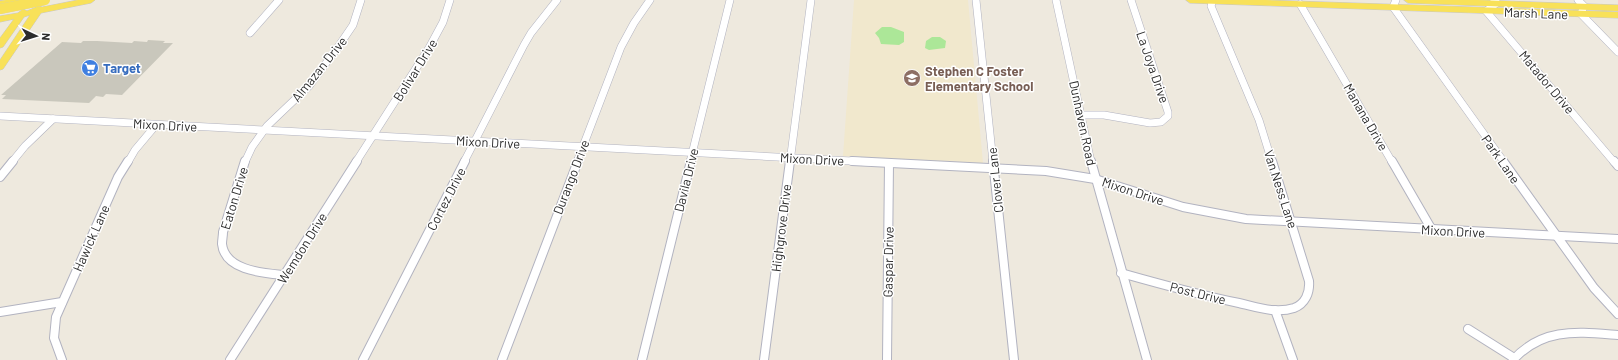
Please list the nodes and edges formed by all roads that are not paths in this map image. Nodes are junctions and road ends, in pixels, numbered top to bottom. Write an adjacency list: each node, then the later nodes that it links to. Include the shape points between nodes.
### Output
1 (18, 0): 25 (main road); 36 (main road, via 11,10)
2 (31, 0): 35 (main road)
3 (45, 0): 31 (main road, bridge); 33 (main road)
4 (60, 0): 24 (main road, via 65,4)
5 (91, 0): 24 (main road)
6 (279, 0): 39 (street)
7 (361, 0): 47 (street, Almazan Drive, via 353,25 334,53 304,92)
8 (450, 0): 48 (street, Bolivar Drive, via 443,22 429,48)
9 (557, 0): 49 (street, Cortez Drive, via 530,33)
10 (650, 0): 50 (street, Durango Drive, via 625,36)
11 (730, 0): 51 (street, Davila Drive)
12 (811, 0): 52 (street, Highgrove Drive)
13 (976, 0): 55 (street, Clover Lane)
14 (1056, 0): 43 (street, Dunhaven Road)
15 (1131, 0): 43 (street, La Joya Drive, via 1168,116 1161,122 1150,123 1104,115)
16 (1190, 0): 17 (main road, Marsh Lane)
17 (1213, 0): 21 (main road, Marsh Lane); 58 (street, Van Ness Lane, via 1211,6 1256,113)
18 (1312, 0): 27 (main road)
19 (1378, 0): 26 (main road)
20 (1407, 0): 22 (main road, Marsh Lane); 29 (main road)
21 (1298, 1): 27 (main road, Marsh Lane); 59 (street, Manana Drive)
22 (1466, 2): 23 (main road, Marsh Lane); 32 (main road)
23 (1495, 2): 28 (main road, Marsh Lane); 32 (street); 34 (main road)
24 (76, 3): 33 (main road)
25 (0, 4)
26 (1394, 4): 27 (main road, Marsh Lane); 29 (main road, Marsh Lane); 60 (street, Park Lane)
27 (1326, 5)
28 (1581, 7): 30 (main road, Marsh Lane); 34 (main road, Marsh Lane); 37 (main road, Marsh Lane); 41 (street)
29 (1425, 8): 32 (main road, Marsh Lane)
30 (1618, 8)
31 (0, 10)
32 (1486, 11): 34 (main road, Marsh Lane); 54 (street, Matador Drive)
33 (37, 12): 35 (main road); 42 (main road)
34 (1519, 12)
35 (20, 15): 38 (main road); 40 (main road)
36 (0, 16)
37 (1618, 16)
38 (0, 19)
39 (250, 33)
40 (0, 45)
41 (1618, 52)
42 (1, 65)
43 (1081, 115): 57 (street, Dunhaven Road)
44 (0, 116): 45 (street, Mixon Drive)
45 (53, 119): 46 (street, Mixon Drive); 56 (street, via 25,146)
46 (156, 125): 47 (street, Mixon Drive); 64 (street, Hawick Lane, via 135,150 118,177)
47 (264, 130): 48 (street, Mixon Drive); 63 (street, Eaton Drive, via 246,158 223,232 222,244 224,252 241,267)
48 (373, 136): 49 (street, Mixon Drive); 63 (street, Wemdon Drive)
49 (475, 141): 50 (street, Mixon Drive); 73 (street, Cortez Drive)
50 (583, 147): 51 (street, Mixon Drive); 74 (street, Durango Drive)
51 (693, 153): 52 (street, Mixon Drive); 75 (street, Davila Drive)
52 (790, 158): 53 (street, Mixon Drive); 76 (street, Highgrove Drive)
53 (889, 163): 55 (street, Mixon Drive); 77 (street, Gaspar Drive)
54 (1618, 166)
55 (994, 169): 57 (street, Mixon Drive); 78 (street, Clover Lane)
56 (0, 177)
57 (1095, 178): 58 (street, Mixon Drive, via 1190,209 1246,219); 62 (street, Dunhaven Road)
58 (1291, 222): 59 (street, Mixon Drive); 65 (street, Van Ness Lane, via 1310,290 1300,306)
59 (1432, 230): 60 (street, Mixon Drive)
60 (1556, 236): 61 (street, Mixon Drive); 67 (street, Park Lane, via 1594,288)
61 (1618, 239)
62 (1122, 273): 65 (street, Post Drive, via 1209,297); 79 (street, Dunhaven Road)
63 (284, 275): 72 (street, Wemdon Drive)
64 (62, 302): 66 (street); 71 (street, Hawick Lane, via 53,332 54,343)
65 (1274, 310): 80 (street)
66 (0, 312)
67 (1618, 314)
68 (1468, 329): 70 (street)
69 (1618, 335): 70 (street, via 1578,332 1541,338)
70 (1514, 359)
71 (62, 360)
72 (230, 360)
73 (363, 360)
74 (502, 360)
75 (642, 360)
76 (764, 360)
77 (887, 360)
78 (1014, 360)
79 (1147, 360)
80 (1293, 360)

